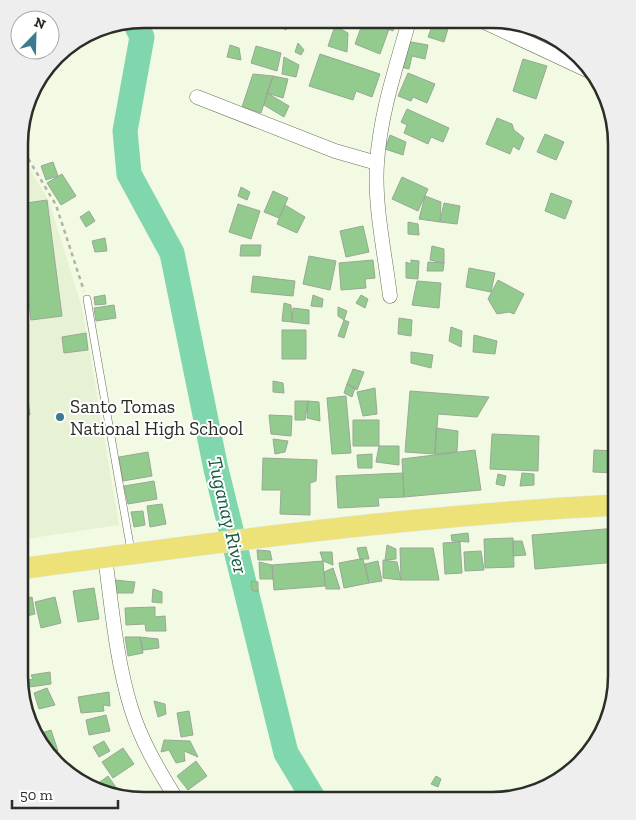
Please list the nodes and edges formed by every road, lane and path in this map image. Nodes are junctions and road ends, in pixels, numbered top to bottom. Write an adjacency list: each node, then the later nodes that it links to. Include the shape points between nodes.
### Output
1 (407, 28): 7 (street)
2 (506, 28): 3 (street)
3 (528, 35): 4 (street)
4 (576, 63)
5 (197, 98): 7 (street)
6 (28, 158): 9 (path, via 56,205)
7 (377, 163): 8 (street)
8 (390, 296)
9 (86, 300): 11 (lane)
10 (608, 506): 11 (main road, via 475,514)
11 (131, 554): 12 (main road)
12 (105, 557): 13 (main road); 14 (street, via 119,661 131,709 150,755)
13 (28, 568)
14 (172, 792)

